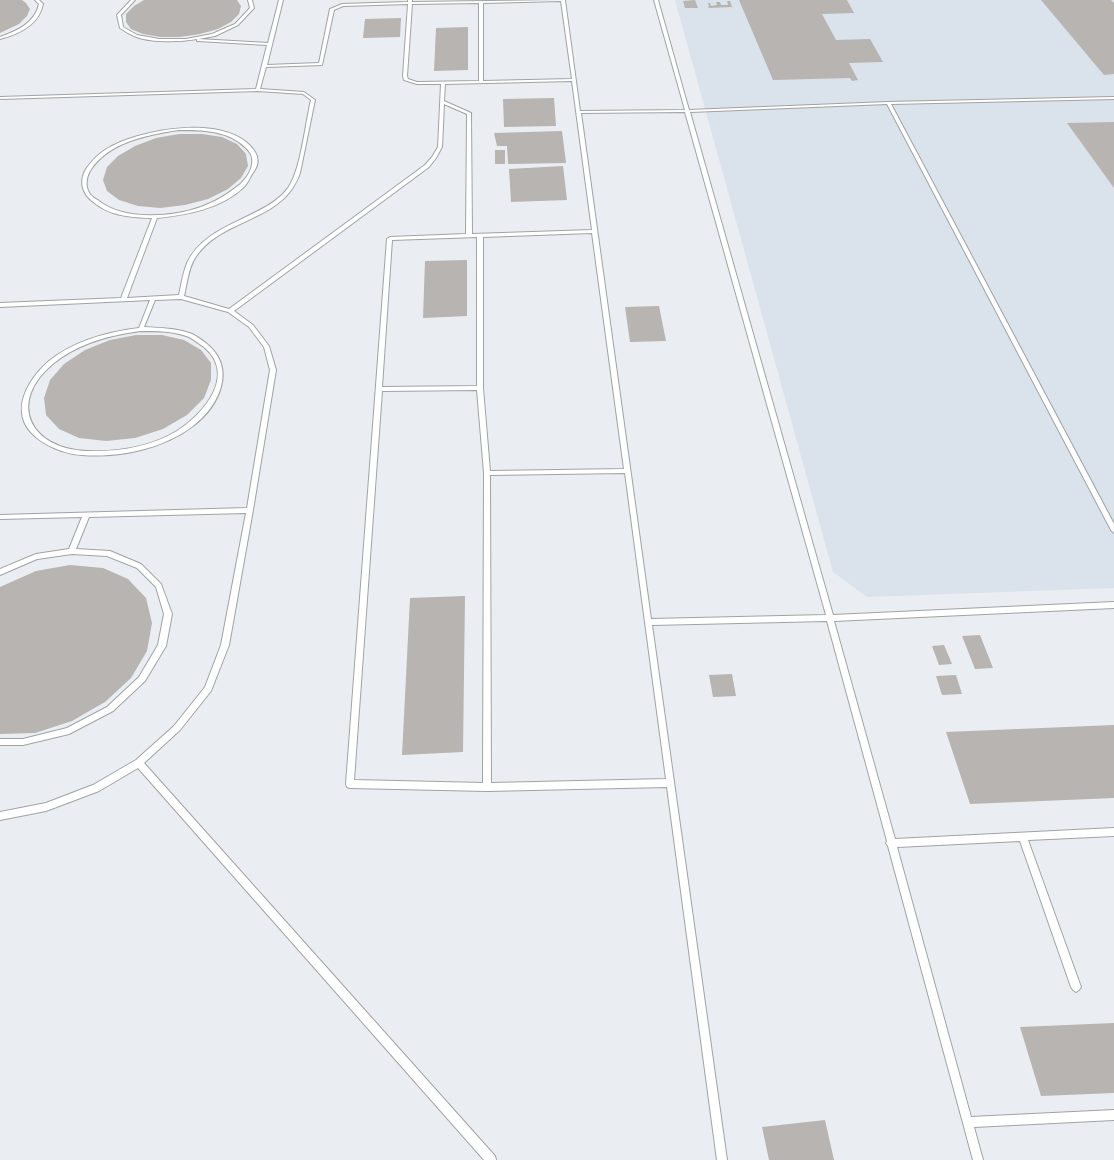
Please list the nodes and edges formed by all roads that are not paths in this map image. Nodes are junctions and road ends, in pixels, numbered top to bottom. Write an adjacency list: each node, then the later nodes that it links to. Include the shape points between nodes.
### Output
1 (38, 0): 8 (lane, via 41,4 40,12 33,22)
2 (133, 0): 9 (lane, via 118,14 118,22 123,29 148,39)
3 (250, 0): 9 (lane, via 252,8 248,17 236,25 222,32)
4 (281, 0): 10 (lane)
5 (656, 0): 20 (lane)
6 (410, 1): 7 (lane); 11 (lane, via 335,6 332,9 321,64); 14 (lane, via 406,80)
7 (481, 2): 12 (lane, via 563,0); 13 (lane)
8 (0, 38)
9 (185, 40): 10 (lane)
10 (270, 44): 11 (lane)
11 (264, 66): 15 (lane)
12 (574, 80): 13 (lane); 21 (lane)
13 (481, 82): 14 (lane)
14 (443, 83): 18 (lane)
15 (258, 90): 16 (lane); 26 (lane, via 304,93 313,100 296,177 290,189 277,203 215,234 200,246 192,258)
16 (0, 98)
17 (1114, 98): 19 (lane)
18 (442, 102): 24 (lane, via 469,113); 30 (lane, via 440,146 427,166)
19 (888, 103): 20 (lane); 39 (lane)
20 (687, 111): 21 (lane); 43 (lane)
21 (578, 112): 23 (lane)
22 (155, 216): 22 (lane, via 135,216 111,211 94,202 85,190 84,177 92,163 107,151 128,140 178,129 203,129 225,133 242,141 253,152 255,164 250,178 236,192 216,203 190,212); 28 (lane)
23 (594, 231): 25 (lane); 34 (lane)
24 (469, 236): 25 (lane); 33 (lane, via 390,239)
25 (480, 236): 32 (lane)
26 (181, 297): 27 (lane); 30 (lane)
27 (153, 299): 28 (lane); 31 (lane)
28 (123, 300): 29 (lane)
29 (0, 305)
30 (230, 311): 36 (lane, via 251,326 263,342 273,370)
31 (141, 329): 31 (lane, via 171,330 196,339 214,352 222,371 218,392 204,413 179,432 147,447 111,454 79,453 53,446 34,432 25,414 27,395 38,375 58,357 83,343 112,333)
32 (480, 388): 33 (lane); 35 (lane)
33 (379, 389): 48 (lane, via 350,784)
34 (627, 471): 35 (lane); 44 (lane)
35 (487, 473): 48 (lane)
36 (250, 510): 37 (lane); 46 (lane, via 225,645 208,689 177,728)
37 (86, 515): 38 (lane); 40 (lane)
38 (0, 517)
39 (1114, 530)
40 (72, 551): 41 (lane, via 36,558); 45 (lane, via 108,553 133,563 159,586 168,614 162,646 142,679 110,709 69,731 23,742)
41 (0, 572)
42 (1114, 605): 43 (lane)
43 (830, 618): 44 (lane); 52 (lane)
44 (648, 622): 47 (lane)
45 (0, 742)
46 (139, 763): 49 (lane, via 96,788 46,807); 56 (lane)
47 (670, 783): 48 (lane); 57 (lane)
48 (486, 787)
49 (0, 816)
50 (1114, 832): 51 (lane)
51 (1023, 837): 52 (lane); 53 (lane)
52 (890, 843): 55 (lane)
53 (1076, 987)
54 (1114, 1115): 55 (lane)
55 (968, 1122): 58 (lane)
56 (491, 1160)
57 (722, 1160)
58 (978, 1160)

